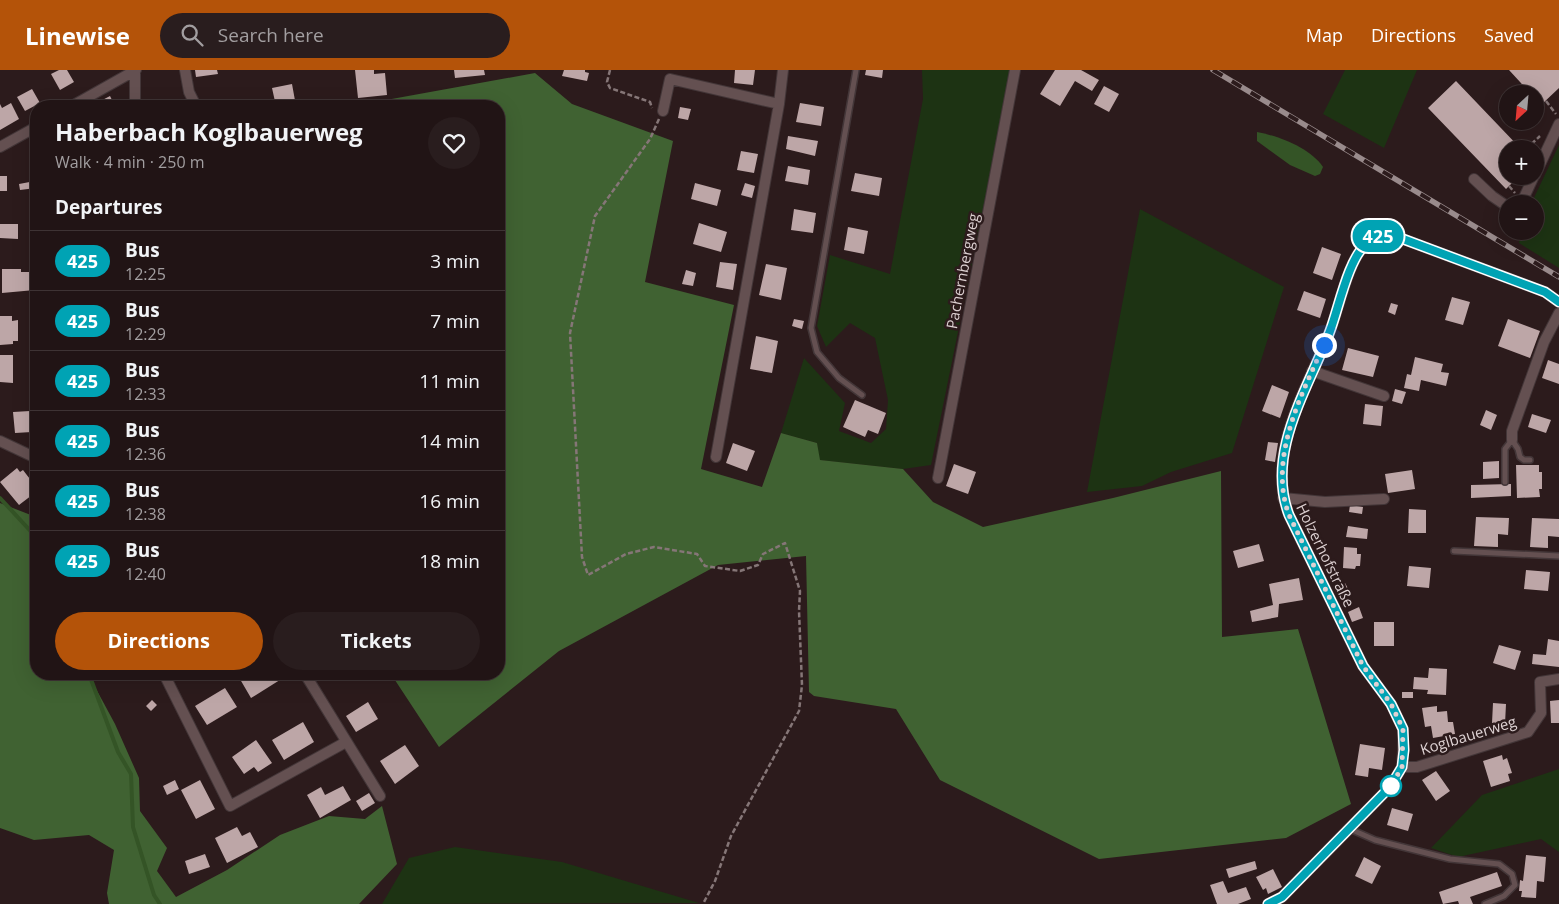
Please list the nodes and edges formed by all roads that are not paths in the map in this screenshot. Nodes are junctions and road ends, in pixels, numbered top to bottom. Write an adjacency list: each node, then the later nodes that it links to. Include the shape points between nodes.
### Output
1 (135, 70): 6 (street); 7 (street)
2 (185, 70): 8 (street)
3 (783, 70): 9 (street)
4 (856, 70): 20 (lane, via 811,328 817,352 839,378)
5 (1015, 70): 27 (street, Pachernbergweg)
6 (82, 100)
7 (135, 100)
8 (193, 100)
9 (779, 104): 10 (street, via 670,79); 25 (street)
10 (663, 111)
11 (1559, 124): 14 (street)
12 (30, 130): 13 (street)
13 (0, 147)
14 (1544, 156)
15 (1474, 179): 16 (street)
16 (1499, 201)
17 (1559, 302): 19 (street, Holzerhofstraße, via 1523,283 1403,239 1379,236 1365,244 1356,258 1330,332)
18 (1559, 313): 22 (street, via 1541,351 1512,431)
19 (1312, 371): 21 (street); 29 (street, Holzerhofstraße, via 1288,433)
20 (862, 395)
21 (1384, 396)
22 (1512, 440): 26 (lane, via 1520,457); 28 (lane, via 1506,450)
23 (0, 441): 24 (street)
24 (30, 455)
25 (716, 457)
26 (1530, 460)
27 (938, 478)
28 (1505, 482)
29 (1284, 498): 30 (street, via 1325,502); 37 (street, Holzerhofstraße, via 1289,515 1363,666 1391,704 1403,729)
30 (1384, 499)
31 (1454, 551): 32 (lane)
32 (1559, 556)
33 (1559, 679): 37 (street, Koglbauerweg, via 1540,682 1541,713 1528,732 1417,766)
34 (167, 680): 36 (street, via 230,806)
35 (309, 680): 36 (street)
36 (346, 742): 38 (street)
37 (1402, 767): 39 (street, via 1390,787)
38 (380, 796)
39 (1350, 829): 40 (street); 42 (lane, via 1375,840 1450,859 1499,864 1512,874 1515,885 1504,896)
40 (1284, 900): 41 (street)
41 (1268, 904)
42 (1485, 904)

